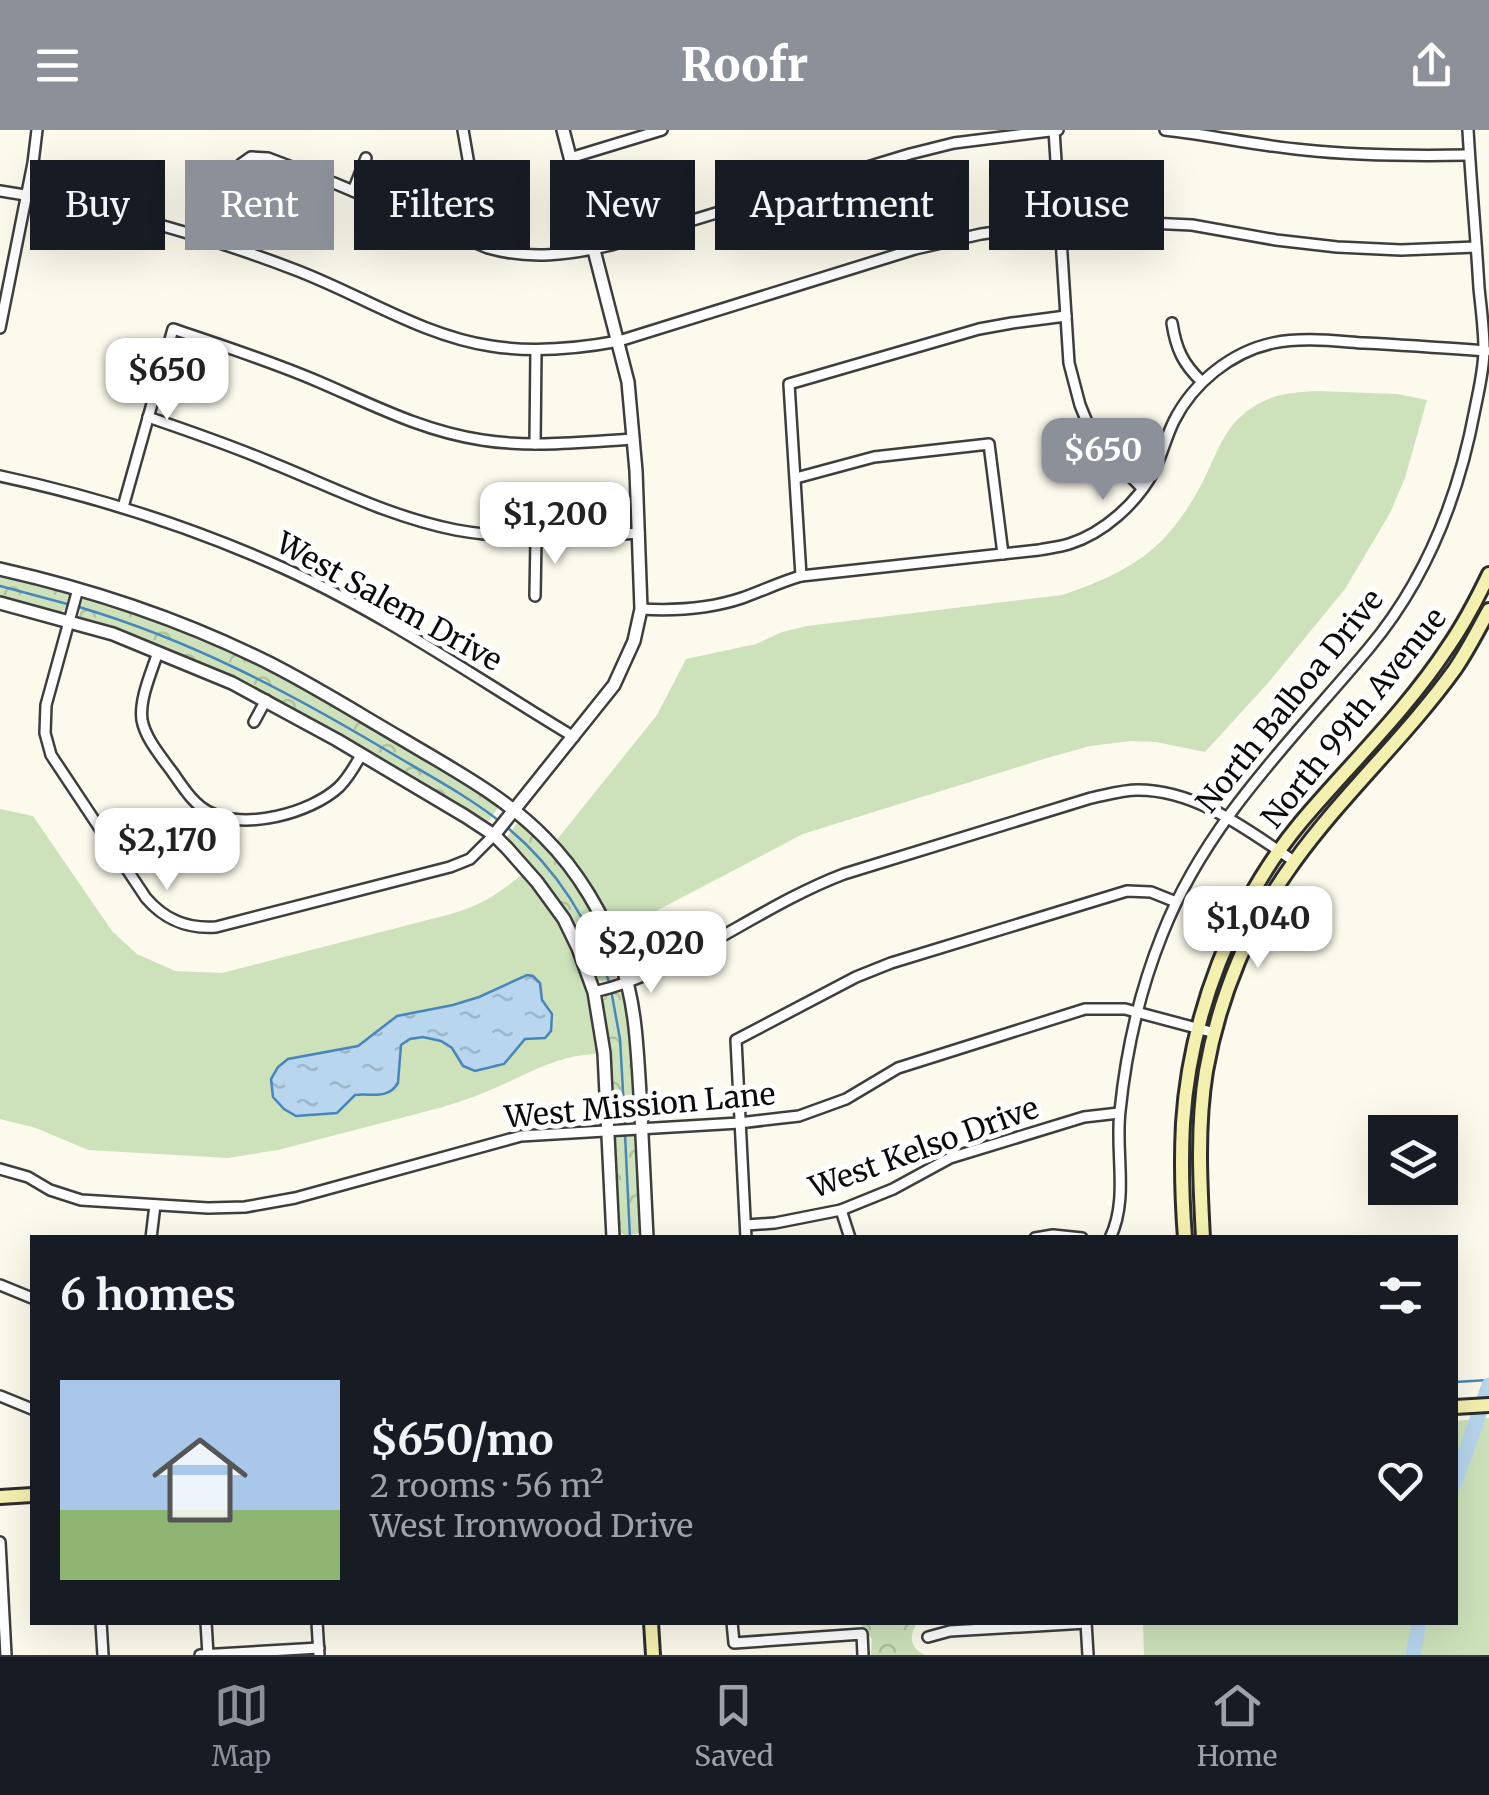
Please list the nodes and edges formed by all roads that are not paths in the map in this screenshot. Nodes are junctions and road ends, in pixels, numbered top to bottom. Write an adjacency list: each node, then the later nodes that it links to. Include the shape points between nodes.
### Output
1 (37, 130): 18 (street)
2 (464, 130): 13 (street)
3 (563, 130): 10 (street)
4 (662, 130): 10 (street)
5 (1055, 130): 14 (street); 20 (street, via 954,143)
6 (1165, 130): 8 (street, via 1346,154)
7 (1468, 130): 8 (street, North Balboa Drive)
8 (1469, 155): 23 (street, North Balboa Drive)
9 (366, 158): 16 (street)
10 (570, 158)
11 (247, 160): 12 (street)
12 (273, 160)
13 (469, 160)
14 (1057, 160)
15 (334, 183): 16 (street)
16 (353, 190)
17 (0, 191): 18 (street)
18 (26, 196): 19 (street); 31 (street)
19 (30, 197)
20 (695, 219)
21 (1164, 224): 23 (street, via 1336,247)
22 (989, 233): 32 (street, via 915,249)
23 (1476, 247): 34 (street, North Balboa Drive)
24 (241, 250): 33 (street, via 436,332)
25 (498, 250): 26 (street, via 528,256)
26 (589, 250)
27 (594, 250): 32 (street)
28 (1062, 250): 29 (street)
29 (1066, 316): 40 (street, via 979,329 789,384); 41 (street, via 1069,363 1089,427)
30 (1172, 323): 35 (street, via 1181,360)
31 (0, 328)
32 (619, 341): 33 (street); 37 (street)
33 (536, 350): 38 (street)
34 (1486, 351): 35 (street, via 1290,340 1247,352); 65 (street, North Balboa Drive, via 1457,484 1414,580 1372,644)
35 (1202, 382): 41 (street, via 1174,421)
36 (148, 417): 38 (street, via 173,329 426,427); 42 (street); 43 (street)
37 (634, 439): 38 (street); 44 (street)
38 (535, 444)
39 (0, 476): 42 (street, West Salem Drive)
40 (796, 478): 47 (street, via 874,457 989,444); 50 (street)
41 (1142, 488): 47 (street, via 1116,517 1070,544)
42 (123, 507): 62 (street, West Salem Drive, via 298,576)
43 (438, 526): 45 (street); 46 (street)
44 (639, 533): 45 (street); 54 (street)
45 (536, 538): 52 (street)
46 (436, 539)
47 (1003, 554): 50 (street)
48 (0, 569): 51 (street)
49 (1489, 574): 58 (main road, North 99th Avenue)
50 (801, 576): 54 (street, via 720,604)
51 (78, 589): 56 (street); 64 (street, via 268,663)
52 (535, 596)
53 (0, 604): 56 (street)
54 (641, 609): 62 (street, via 622,670)
55 (1489, 610): 59 (main road, North 99th Avenue)
56 (70, 622): 57 (street); 66 (street, via 46,705 52,755 146,898 176,922 216,927 450,867)
57 (158, 652): 60 (street); 63 (street, via 142,721 190,797 209,812 240,822 302,809 340,786)
58 (1425, 678): 59 (main road); 67 (main road, North 99th Avenue)
59 (1440, 689): 68 (main road, North 99th Avenue)
60 (266, 700): 61 (street); 63 (street)
61 (254, 722)
62 (574, 737): 64 (street)
63 (361, 755): 66 (street)
64 (515, 809): 66 (street); 70 (street, via 585,889)
65 (1226, 817): 67 (street); 69 (street, North Balboa Drive); 70 (street, via 1167,793 1091,798 826,880)
66 (494, 835): 71 (street, via 564,918)
67 (1279, 852): 68 (street); 73 (main road, North 99th Avenue, via 1237,922)
68 (1294, 862): 74 (main road, North 99th Avenue, via 1244,949)
69 (1176, 902): 72 (street, North Balboa Drive); 76 (street, via 1127,891 856,977 736,1040)
70 (628, 984): 71 (street); 77 (street)
71 (594, 992): 78 (street)
72 (1138, 1012): 73 (street, West Mission Lane); 75 (street, North Balboa Drive); 76 (street, West Mission Lane, via 1086,1009 898,1068 818,1110)
73 (1199, 1029): 74 (street, West Mission Lane); 89 (main road, North 99th Avenue, via 1183,1119)
74 (1215, 1033): 90 (main road, North 99th Avenue, via 1200,1125)
75 (1119, 1113): 81 (street, West Kelso Drive, via 1084,1117 950,1158); 88 (street, North Balboa Drive, via 1120,1214)
76 (740, 1123): 77 (street, West Mission Lane); 82 (street)
77 (642, 1128): 78 (street, West Mission Lane); 85 (street)
78 (608, 1130): 80 (street, West Mission Lane, via 521,1136 270,1203); 84 (street)
79 (0, 1169): 80 (street, West Mission Lane, via 80,1200)
80 (155, 1205): 83 (street)
81 (841, 1210): 82 (street, West Kelso Drive); 87 (street)
82 (746, 1224): 86 (street)
83 (151, 1235)
84 (614, 1235)
85 (647, 1235)
86 (746, 1235)
87 (849, 1235)
88 (1111, 1235)
89 (1185, 1235)
90 (1203, 1235)
91 (0, 1286): 92 (street)
92 (30, 1297)
93 (0, 1396): 96 (street)
94 (1489, 1404): 95 (main road)
95 (1458, 1407)
96 (30, 1408)
97 (30, 1495): 98 (main road)
98 (0, 1497)
99 (0, 1542): 110 (street)
100 (101, 1625): 111 (street)
101 (206, 1625): 109 (street)
102 (317, 1625): 108 (street)
103 (650, 1625): 113 (main road)
104 (732, 1625): 114 (street, via 734,1643 862,1634)
105 (1047, 1625): 107 (street)
106 (1086, 1625): 115 (street)
107 (928, 1637)
108 (319, 1651): 109 (street)
109 (208, 1654): 112 (street)
110 (6, 1655)
111 (103, 1655)
112 (200, 1655)
113 (652, 1655)
114 (864, 1655)
115 (1088, 1655)

